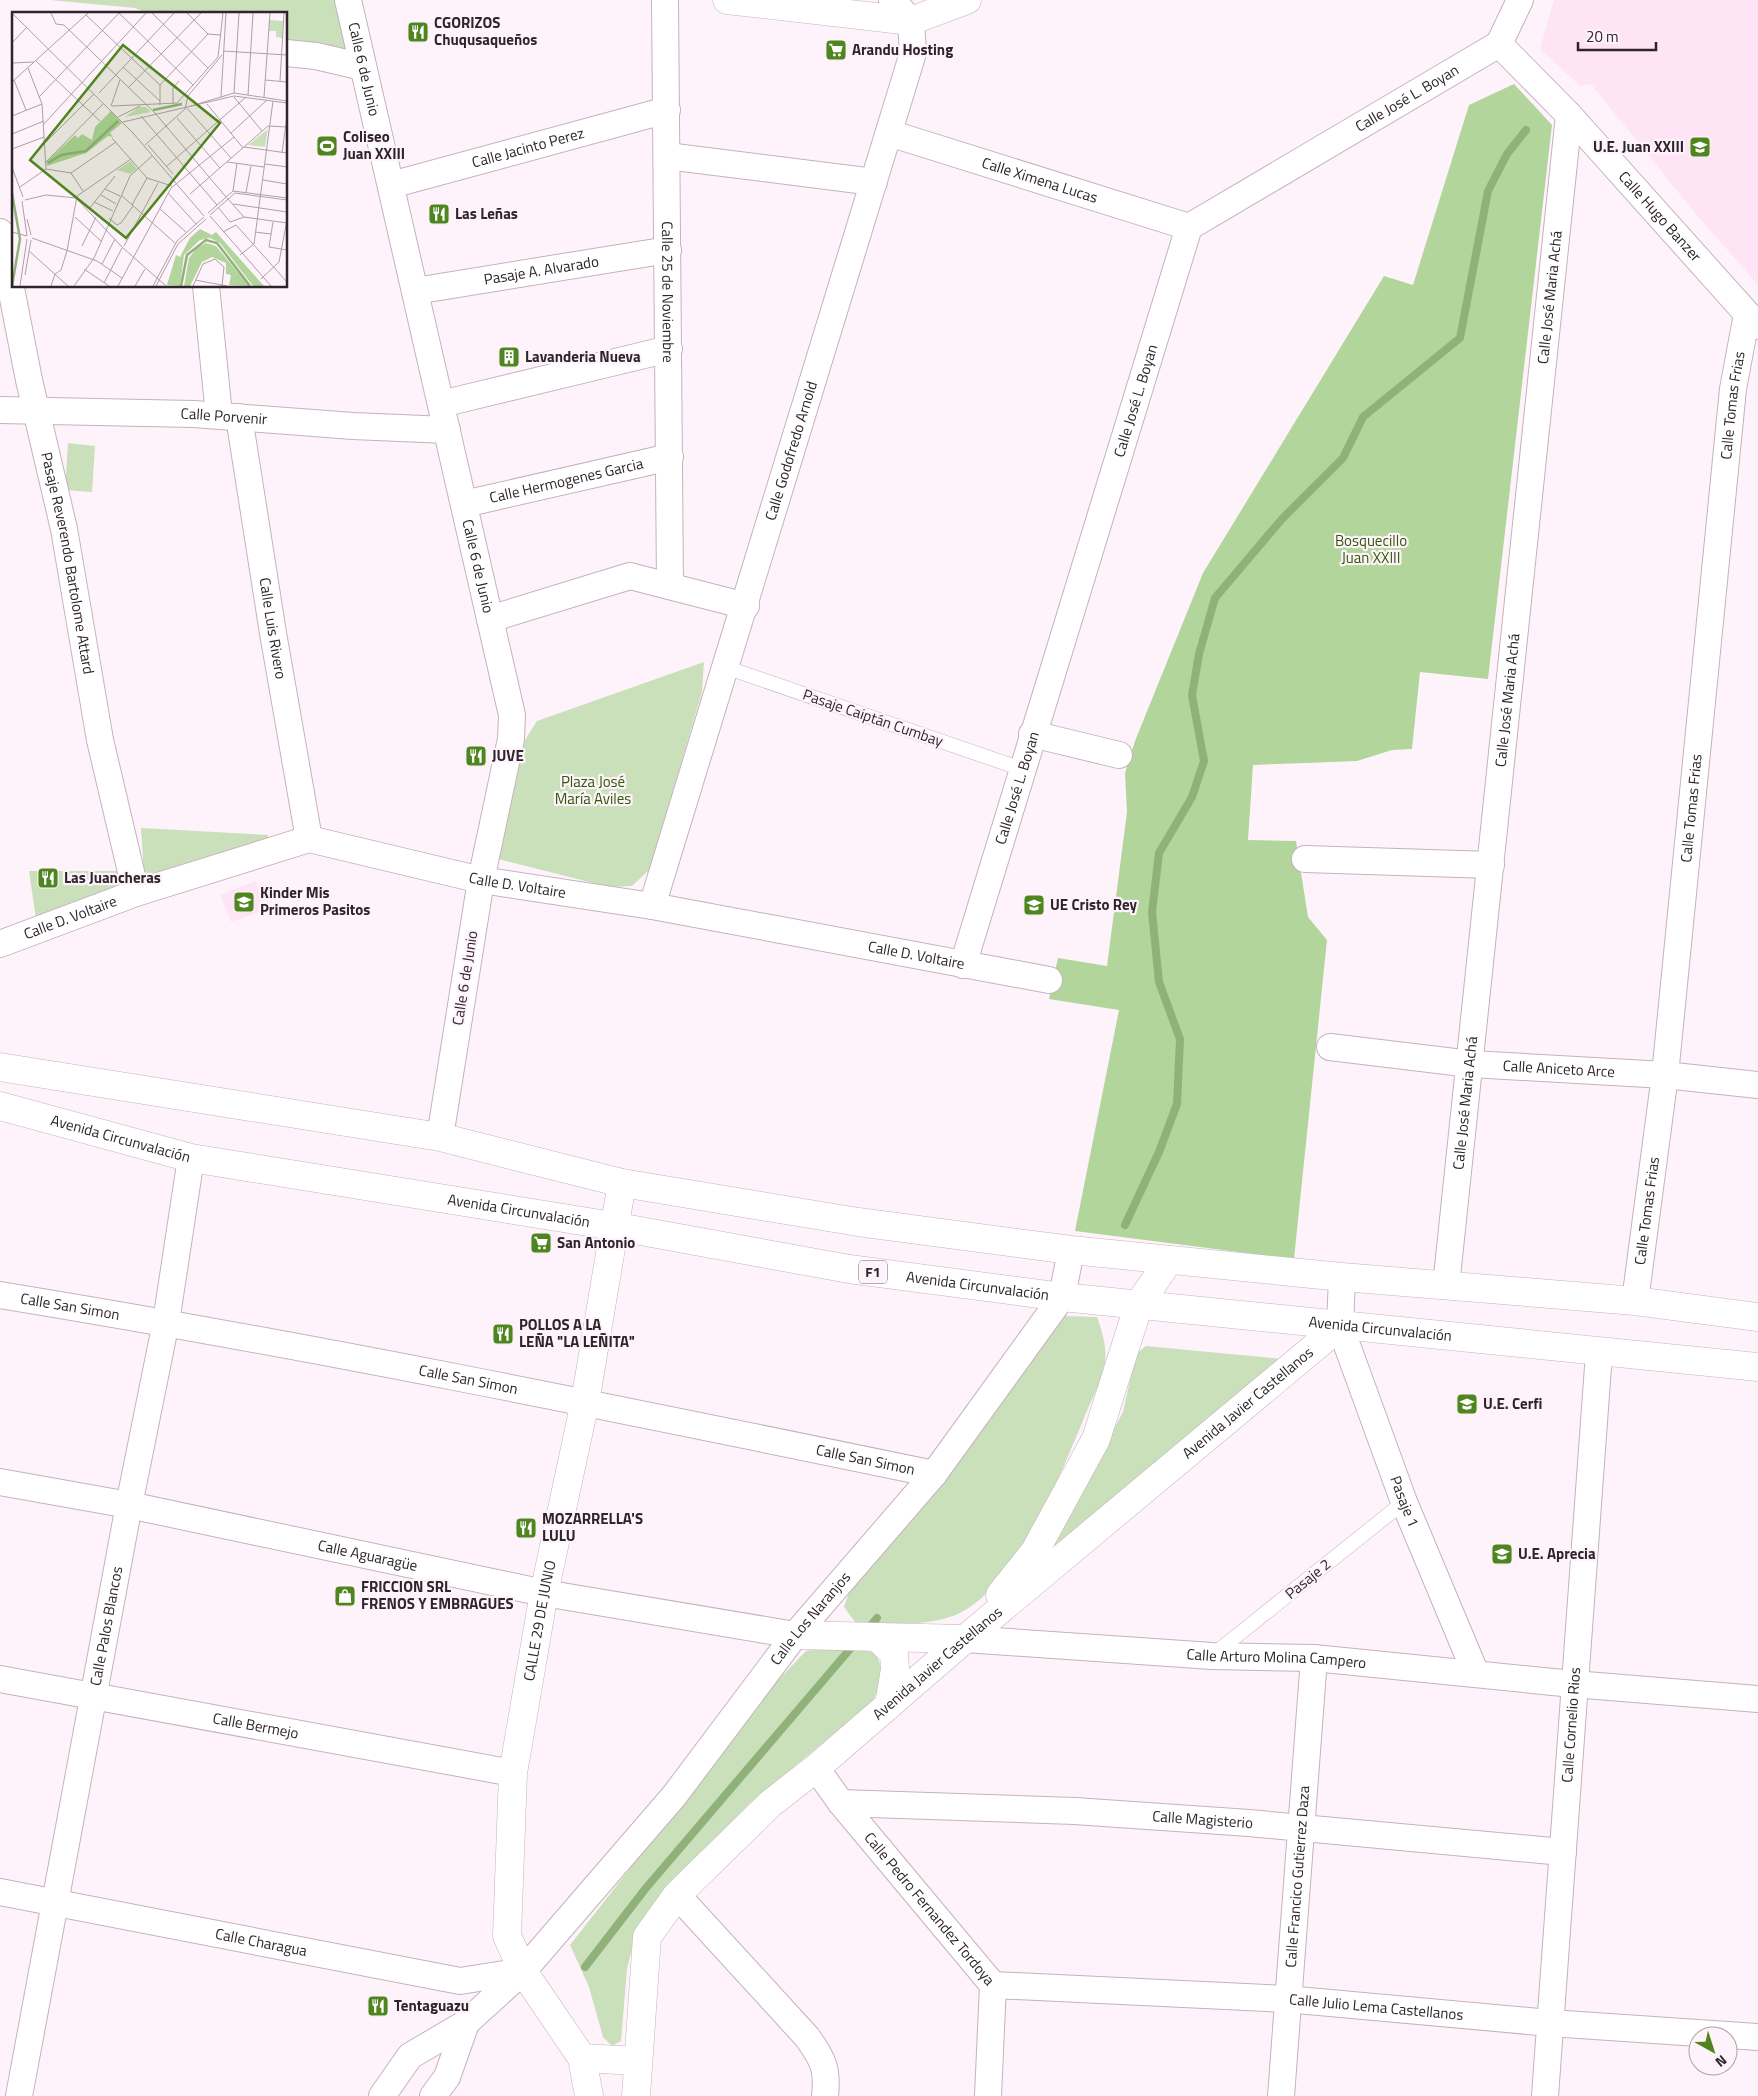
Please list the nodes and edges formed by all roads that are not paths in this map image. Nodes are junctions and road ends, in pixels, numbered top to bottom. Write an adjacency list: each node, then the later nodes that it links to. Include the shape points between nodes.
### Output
1 (348, 0): 10 (street, Calle 6 de Junio)
2 (666, 0): 11 (street, Calle 25 de Noviembre)
3 (727, 0): 7 (main road)
4 (892, 0): 7 (street)
5 (967, 0): 7 (main road)
6 (1520, 0): 8 (street)
7 (911, 21): 13 (street, Calle Godofredo Arnold, via 913,52)
8 (1499, 44): 12 (street, Calle Hugo Banzer); 17 (street, Calle José L. Boyan)
9 (288, 53): 10 (street)
10 (363, 67): 16 (street, Calle 6 de Junio)
11 (667, 110): 14 (street, Calle 25 de Noviembre); 16 (street, Calle Jacinto Perez)
12 (1569, 115): 22 (street, Calle Hugo Banzer); 40 (street, Calle José Maria Achá)
13 (889, 133): 15 (street, Calle Godofredo Arnold); 17 (street, Calle Ximena Lucas)
14 (667, 156): 15 (street); 19 (street, Calle 25 de Noviembre)
15 (874, 182): 32 (street, Calle Godofredo Arnold)
16 (391, 185): 21 (street, Calle 6 de Junio)
17 (1189, 227): 35 (street, Calle José L. Boyan)
18 (0, 232): 26 (street, Pasaje Reverendo Bartolome Attard)
19 (668, 250): 21 (street, Pasaje A. Alvarado); 23 (street, Calle 25 de Noviembre)
20 (206, 288): 27 (street, Calle Luis Rivero)
21 (415, 291): 24 (street, Calle 6 de Junio)
22 (1753, 320): 50 (street, Calle Tomas Frias, via 1734,389)
23 (669, 349): 24 (street); 29 (street, Calle 25 de Noviembre)
24 (441, 404): 28 (street, Calle 6 de Junio)
25 (0, 410): 26 (street, Calle Porvenir)
26 (38, 411): 27 (street, Calle Porvenir); 42 (street, Pasaje Reverendo Bartolome Attard, via 64,529 100,740)
27 (229, 416): 28 (street, Calle Porvenir); 38 (street, Calle Luis Rivero)
28 (447, 430): 30 (street, Calle 6 de Junio)
29 (670, 457): 30 (street, Calle Hermogenes Garcia); 31 (street, Calle 25 de Noviembre)
30 (464, 504): 33 (street, Calle 6 de Junio)
31 (670, 586): 32 (street); 33 (street, via 630,576)
32 (746, 606): 34 (street, Calle Godofredo Arnold)
33 (490, 619): 41 (street, Calle 6 de Junio, via 512,715 511,739)
34 (725, 667): 37 (lane, Pasaje Caiptán Cumbay); 43 (street, Calle Godofredo Arnold)
35 (1032, 734): 36 (street); 37 (street, Calle José L. Boyan)
36 (1119, 755)
37 (1022, 769): 45 (street, Calle José L. Boyan)
38 (309, 839): 41 (street, Calle D. Voltaire); 42 (street, Calle D. Voltaire)
39 (1305, 859): 40 (street)
40 (1491, 865): 48 (street, Calle José Maria Achá)
41 (481, 880): 43 (street, Calle D. Voltaire); 53 (street, Calle 6 de Junio)
42 (136, 893): 44 (street, Calle D. Voltaire)
43 (652, 906): 45 (street, Calle D. Voltaire)
44 (0, 944)
45 (963, 966): 46 (street, Calle D. Voltaire)
46 (1049, 980)
47 (1330, 1047): 48 (street, Calle Aniceto Arce)
48 (1471, 1064): 50 (street, Calle Aniceto Arce); 60 (street, Calle José Maria Achá)
49 (0, 1068): 53 (main road)
50 (1665, 1074): 51 (street, Calle Aniceto Arce); 63 (street, Calle Tomas Frias)
51 (1758, 1085)
52 (0, 1106): 54 (main road, Avenida Circunvalación / F1)
53 (440, 1137): 55 (main road)
54 (191, 1158): 56 (main road, Avenida Circunvalación / F1); 66 (street, Calle Palos Blancos)
55 (622, 1183): 56 (main road, CALLE 29 DE JUNIO); 57 (main road, via 858,1222)
56 (613, 1226): 62 (main road, Avenida Circunvalación / F1, via 849,1269); 70 (main road, CALLE 29 DE JUNIO)
57 (1070, 1250): 58 (main road); 62 (street, Calle Los Naranjos)
58 (1170, 1260): 59 (main road); 64 (main road)
59 (1342, 1277): 60 (main road); 67 (street)
60 (1446, 1286): 63 (main road)
61 (0, 1295): 66 (street, Calle San Simon)
62 (1062, 1297): 64 (main road, Avenida Circunvalación / F1); 71 (street, Calle Los Naranjos)
63 (1636, 1301): 65 (main road)
64 (1139, 1304): 67 (main road, Avenida Circunvalación / F1); 78 (main road, via 1096,1439 1034,1551)
65 (1758, 1317)
66 (166, 1322): 70 (street, Calle San Simon); 74 (street, Calle Palos Blancos)
67 (1340, 1326): 68 (main road, Avenida Circunvalación / F1); 73 (street, Pasaje 1); 78 (main road, Avenida Javier Castellanos)
68 (1599, 1352): 69 (main road, Avenida Circunvalación / F1); 83 (street, Calle Cornelio Rios)
69 (1758, 1367)
70 (585, 1402): 71 (street, Calle San Simon); 75 (main road, CALLE 29 DE JUNIO)
71 (934, 1474): 76 (street, Calle Los Naranjos)
72 (0, 1482): 74 (street, Calle Aguaragüe)
73 (1404, 1502): 79 (lane, Pasaje 2); 81 (street, Pasaje 1)
74 (129, 1505): 75 (street, Calle Aguaragüe); 84 (street, Calle Palos Blancos)
75 (544, 1593): 76 (street, Calle Aguaragüe); 88 (main road, CALLE 29 DE JUNIO)
76 (795, 1635): 77 (main road, Calle Arturo Molina Campero); 95 (street, Calle Los Naranjos, via 674,1796)
77 (877, 1637): 78 (main road, Calle Arturo Molina Campero); 86 (main road, via 894,1654 895,1670)
78 (965, 1639): 79 (street, Calle Arturo Molina Campero); 86 (main road, Avenida Javier Castellanos)
79 (1212, 1656): 80 (street, Calle Arturo Molina Campero)
80 (1314, 1658): 81 (street, Calle Arturo Molina Campero); 90 (street, Calle Francico Gutierrez Daza)
81 (1476, 1674): 83 (street, Calle Arturo Molina Campero)
82 (0, 1679): 84 (street, Calle Bermejo)
83 (1573, 1684): 85 (street, Calle Arturo Molina Campero); 91 (street, Calle Cornelio Rios)
84 (94, 1696): 88 (street, Calle Bermejo); 94 (street, Calle Palos Blancos)
85 (1758, 1699)
86 (889, 1705): 87 (main road, Avenida Javier Castellanos)
87 (816, 1768): 89 (street, Calle Pedro Fernandez Tordoya); 93 (main road, Avenida Javier Castellanos, via 770,1804)
88 (513, 1773): 95 (main road, CALLE 29 DE JUNIO, via 507,1936)
89 (841, 1803): 90 (street, Calle Magisterio, via 1075,1811); 96 (street, Calle Pedro Fernandez Tordoya)
90 (1300, 1828): 91 (street, Calle Magisterio); 97 (street, Calle Francico Gutierrez Daza)
91 (1563, 1852): 99 (street, Calle Cornelio Rios)
92 (0, 1892): 94 (street, Calle Charagua)
93 (677, 1894): 102 (main road, Avenida Javier Castellanos, via 646,1937); 108 (street, via 807,2037 822,2058 827,2079)
94 (56, 1902): 95 (street, Calle Charagua, via 460,1981); 103 (street, Calle Palos Blancos)
95 (523, 1971): 98 (street); 101 (main road, CALLE 29 DE JUNIO)
96 (992, 1985): 97 (street, Calle Julio Lema Castellanos); 109 (street, Calle Pedro Fernandez Tordoya)
97 (1286, 1999): 99 (street, Calle Julio Lema Castellanos); 110 (street, Calle Francico Gutierrez Daza)
98 (466, 2022): 104 (street, via 410,2056); 105 (street, via 447,2077)
99 (1550, 2024): 100 (street, Calle Julio Lema Castellanos); 111 (street, Calle Cornelio Rios)
100 (1758, 2038)
101 (582, 2058): 102 (main road); 106 (main road)
102 (638, 2061): 107 (main road, Avenida Javier Castellanos)
103 (19, 2096)
104 (382, 2096)
105 (433, 2096)
106 (590, 2096)
107 (636, 2096)
108 (825, 2096)
109 (988, 2096)
110 (1281, 2096)
111 (1545, 2096)

